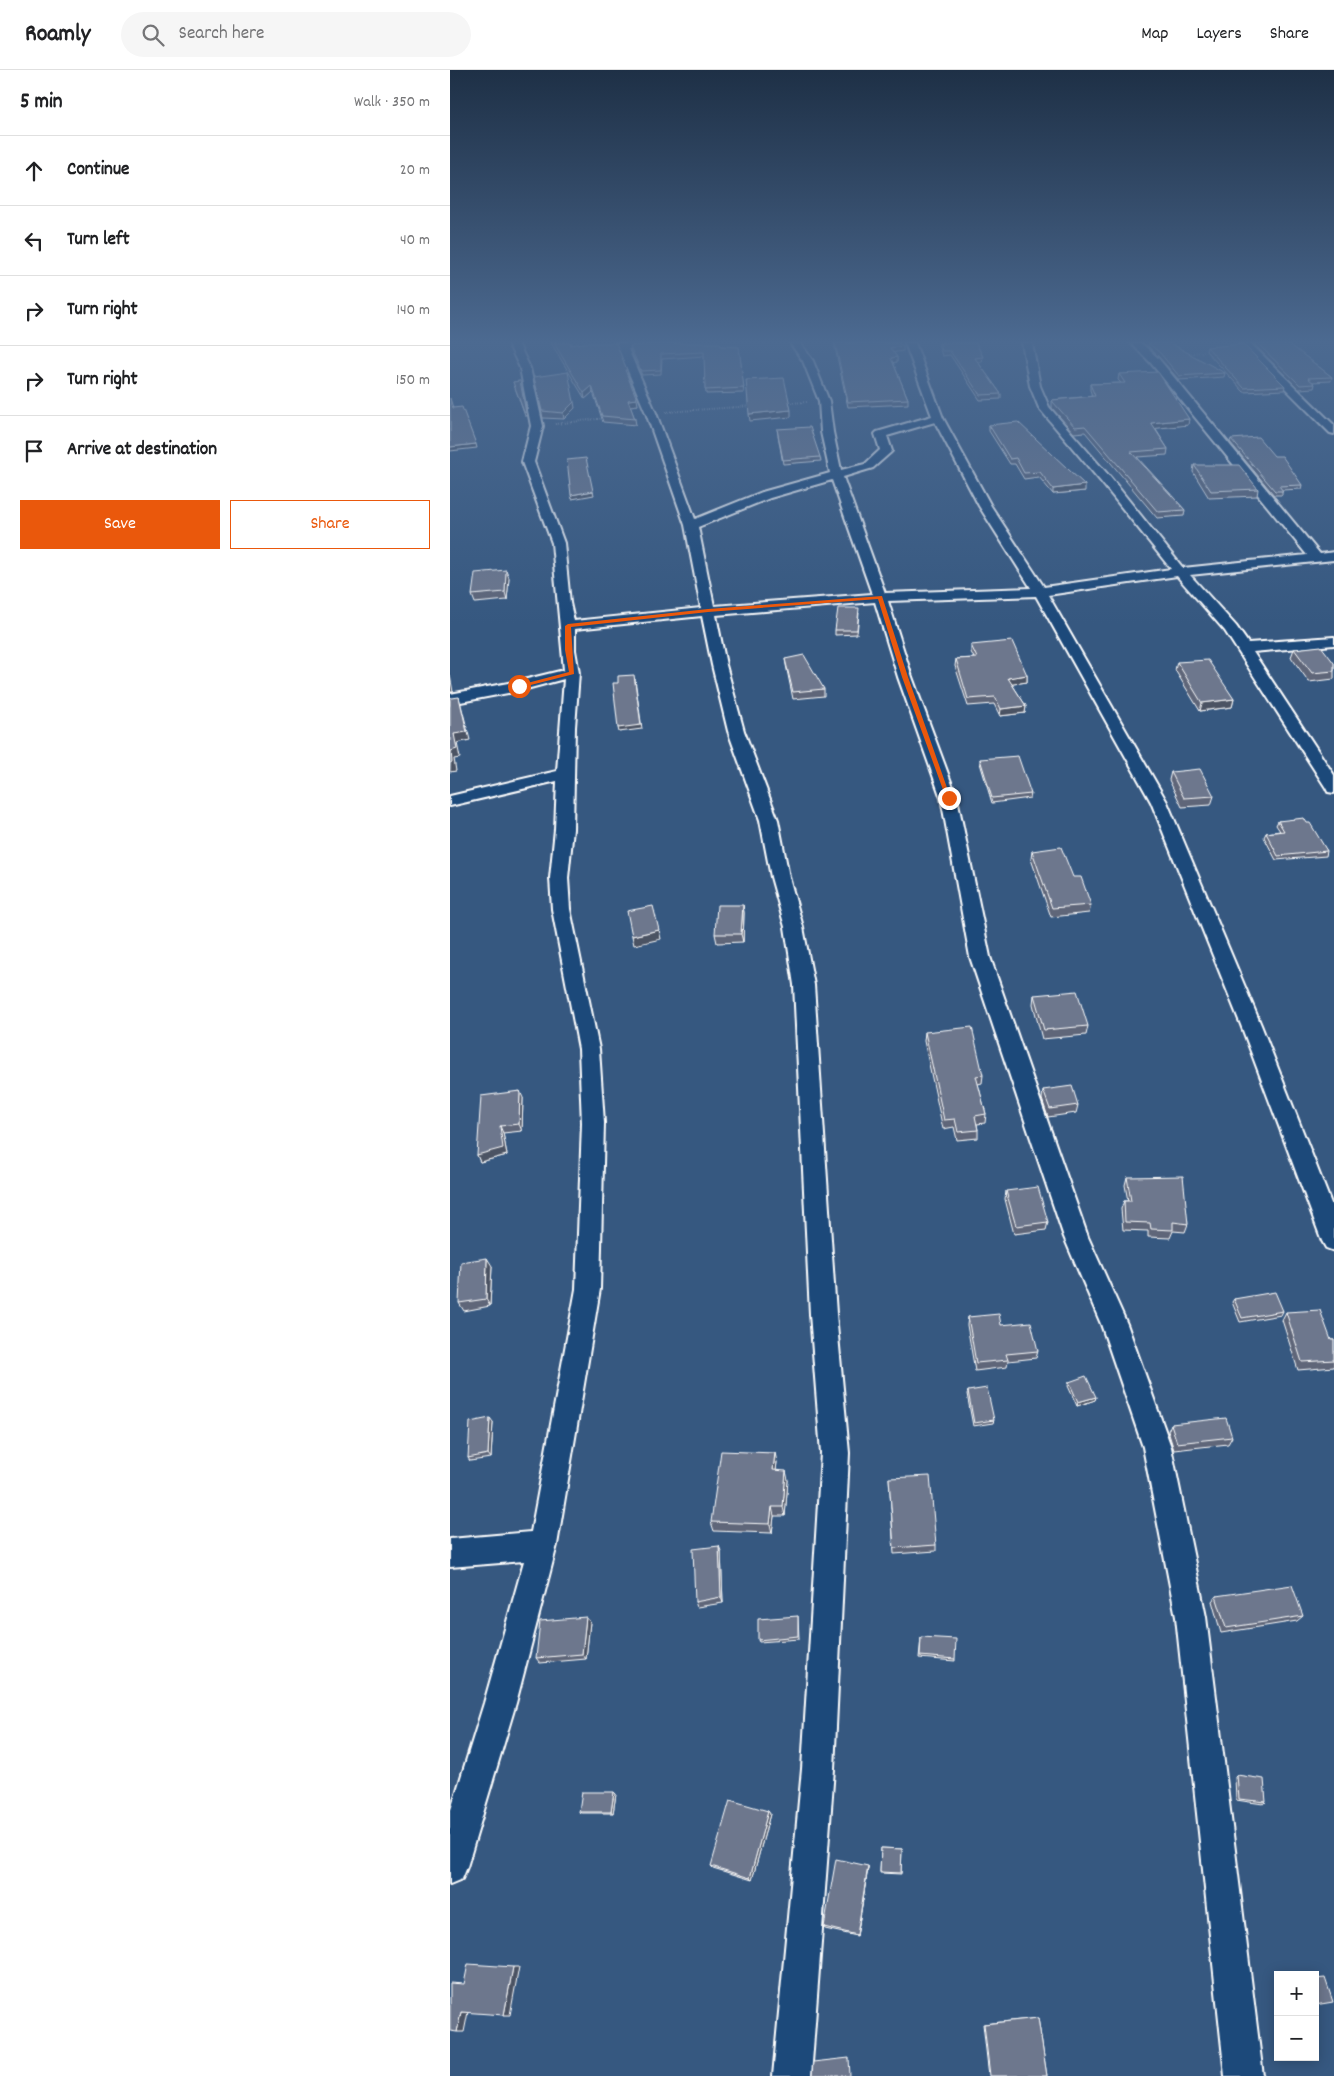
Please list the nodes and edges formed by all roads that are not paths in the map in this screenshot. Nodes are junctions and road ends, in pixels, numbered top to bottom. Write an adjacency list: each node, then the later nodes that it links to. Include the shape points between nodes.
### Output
1 (534, 437): 16 (street, via 528,462 558,543)
2 (660, 437): 9 (street)
3 (828, 437): 8 (street)
4 (882, 437): 8 (street, via 886,451 869,466)
5 (948, 437): 13 (street, via 985,506)
6 (1069, 437): 12 (street)
7 (1216, 437): 11 (street)
8 (836, 474): 9 (street, via 766,495); 14 (street)
9 (692, 525): 15 (street)
10 (1334, 556): 11 (street)
11 (1316, 557): 12 (street)
12 (1180, 572): 13 (street); 18 (street)
13 (1040, 592): 14 (street); 24 (street, via 1159,802)
14 (880, 597): 15 (street); 29 (street, via 949,798 980,957 1076,1237 1114,1324 1157,1447 1191,1617)
15 (708, 611): 16 (street); 28 (street, via 736,731 768,820 794,927 804,986 823,1314 836,1453 818,1769)
16 (568, 626): 19 (street)
17 (1334, 641): 18 (street)
18 (1245, 648): 22 (street)
19 (572, 673): 20 (street); 21 (street)
20 (450, 699)
21 (565, 774): 23 (street); 25 (street, via 559,878 561,909 589,1049 593,1123 588,1289)
22 (1334, 788)
23 (450, 801)
24 (1334, 1241)
25 (543, 1545): 26 (street); 27 (street, via 500,1703)
26 (450, 1553)
27 (450, 1867)
28 (792, 2076)
29 (1244, 2076)

